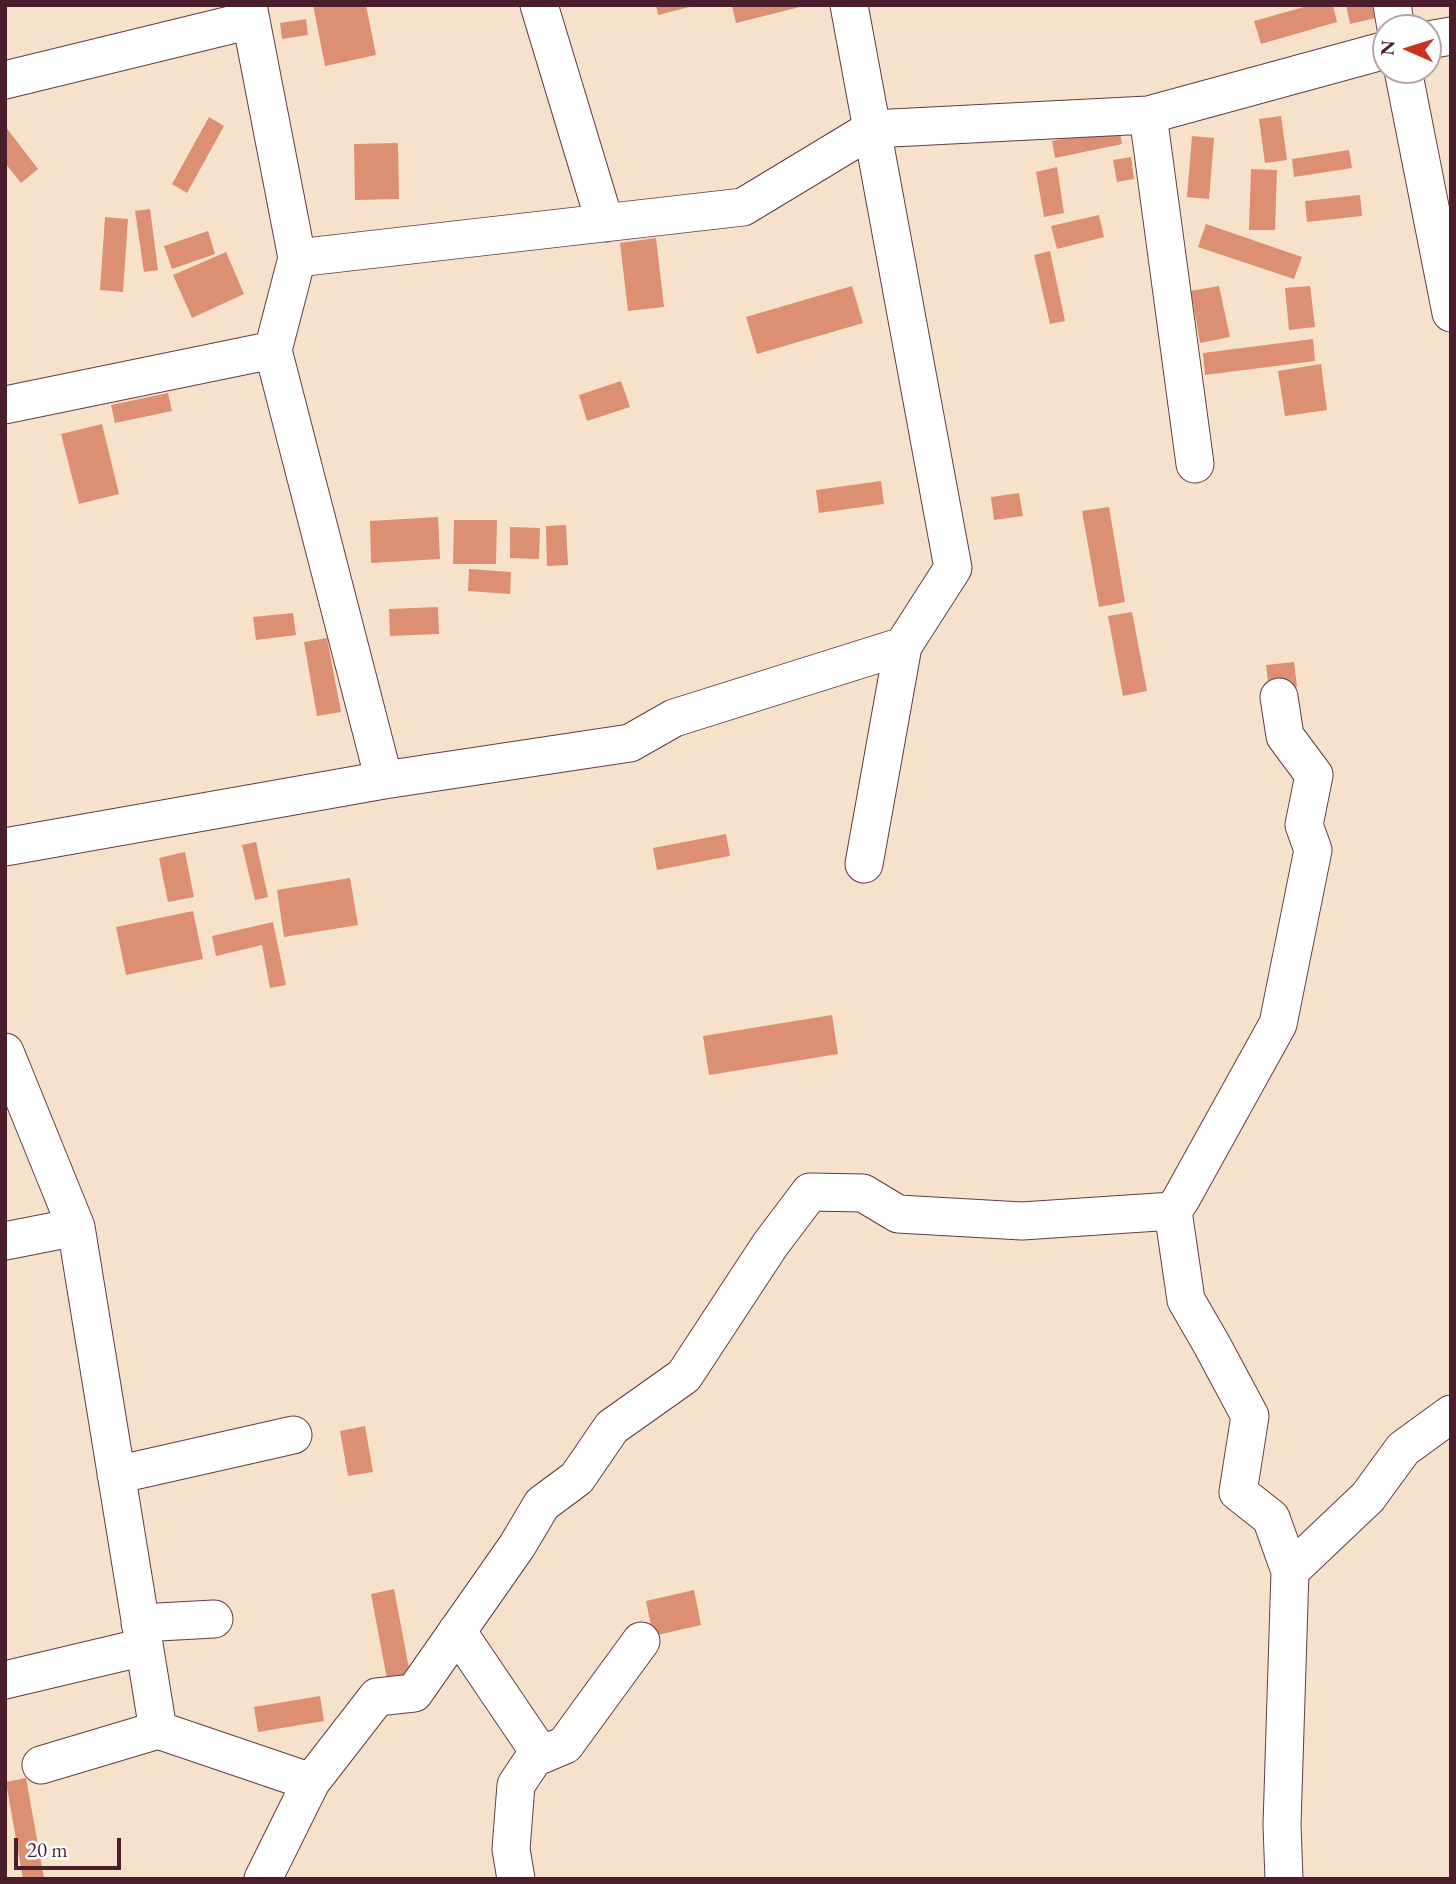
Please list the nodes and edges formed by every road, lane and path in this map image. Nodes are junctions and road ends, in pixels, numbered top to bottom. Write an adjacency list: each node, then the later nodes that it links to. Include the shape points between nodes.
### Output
1 (539, 5): 9 (street)
2 (849, 5): 8 (street)
3 (249, 13): 5 (street); 10 (street)
4 (1372, 54): 7 (street)
5 (5, 80)
6 (1406, 84): 11 (street)
7 (1148, 115): 8 (street); 14 (street)
8 (872, 129): 9 (street, via 743,207); 15 (street, via 953,568)
9 (605, 223): 10 (street)
10 (297, 258): 12 (street)
11 (1451, 313)
12 (272, 350): 13 (street); 17 (street)
13 (5, 405)
14 (1195, 464)
15 (903, 646): 17 (street, via 674,718 630,743); 19 (street)
16 (1279, 698): 21 (street, via 1284,736 1314,775 1304,825 1313,850 1278,1024)
17 (384, 780): 18 (street)
18 (5, 847)
19 (864, 864)
20 (5, 1052): 22 (street)
21 (1173, 1211): 27 (street, via 1186,1300 1250,1416 1238,1492 1271,1517); 29 (street, via 1022,1221 898,1214 863,1193 810,1192 684,1376 612,1427 577,1478 542,1504)
22 (76, 1227): 23 (street); 26 (street)
23 (5, 1241)
24 (1451, 1414): 27 (street, via 1403,1449 1368,1497)
25 (293, 1435): 26 (street)
26 (116, 1475): 30 (street)
27 (1290, 1571): 39 (street)
28 (214, 1619): 30 (street)
29 (457, 1631): 34 (street); 36 (street, via 414,1693 377,1697)
30 (142, 1635): 32 (street); 33 (street)
31 (641, 1642): 34 (street, via 565,1745)
32 (5, 1680)
33 (158, 1730): 35 (street); 36 (street)
34 (541, 1755): 38 (street, via 516,1785 511,1849)
35 (41, 1765)
36 (311, 1782): 37 (street)
37 (263, 1879)
38 (516, 1879)
39 (1284, 1879)

